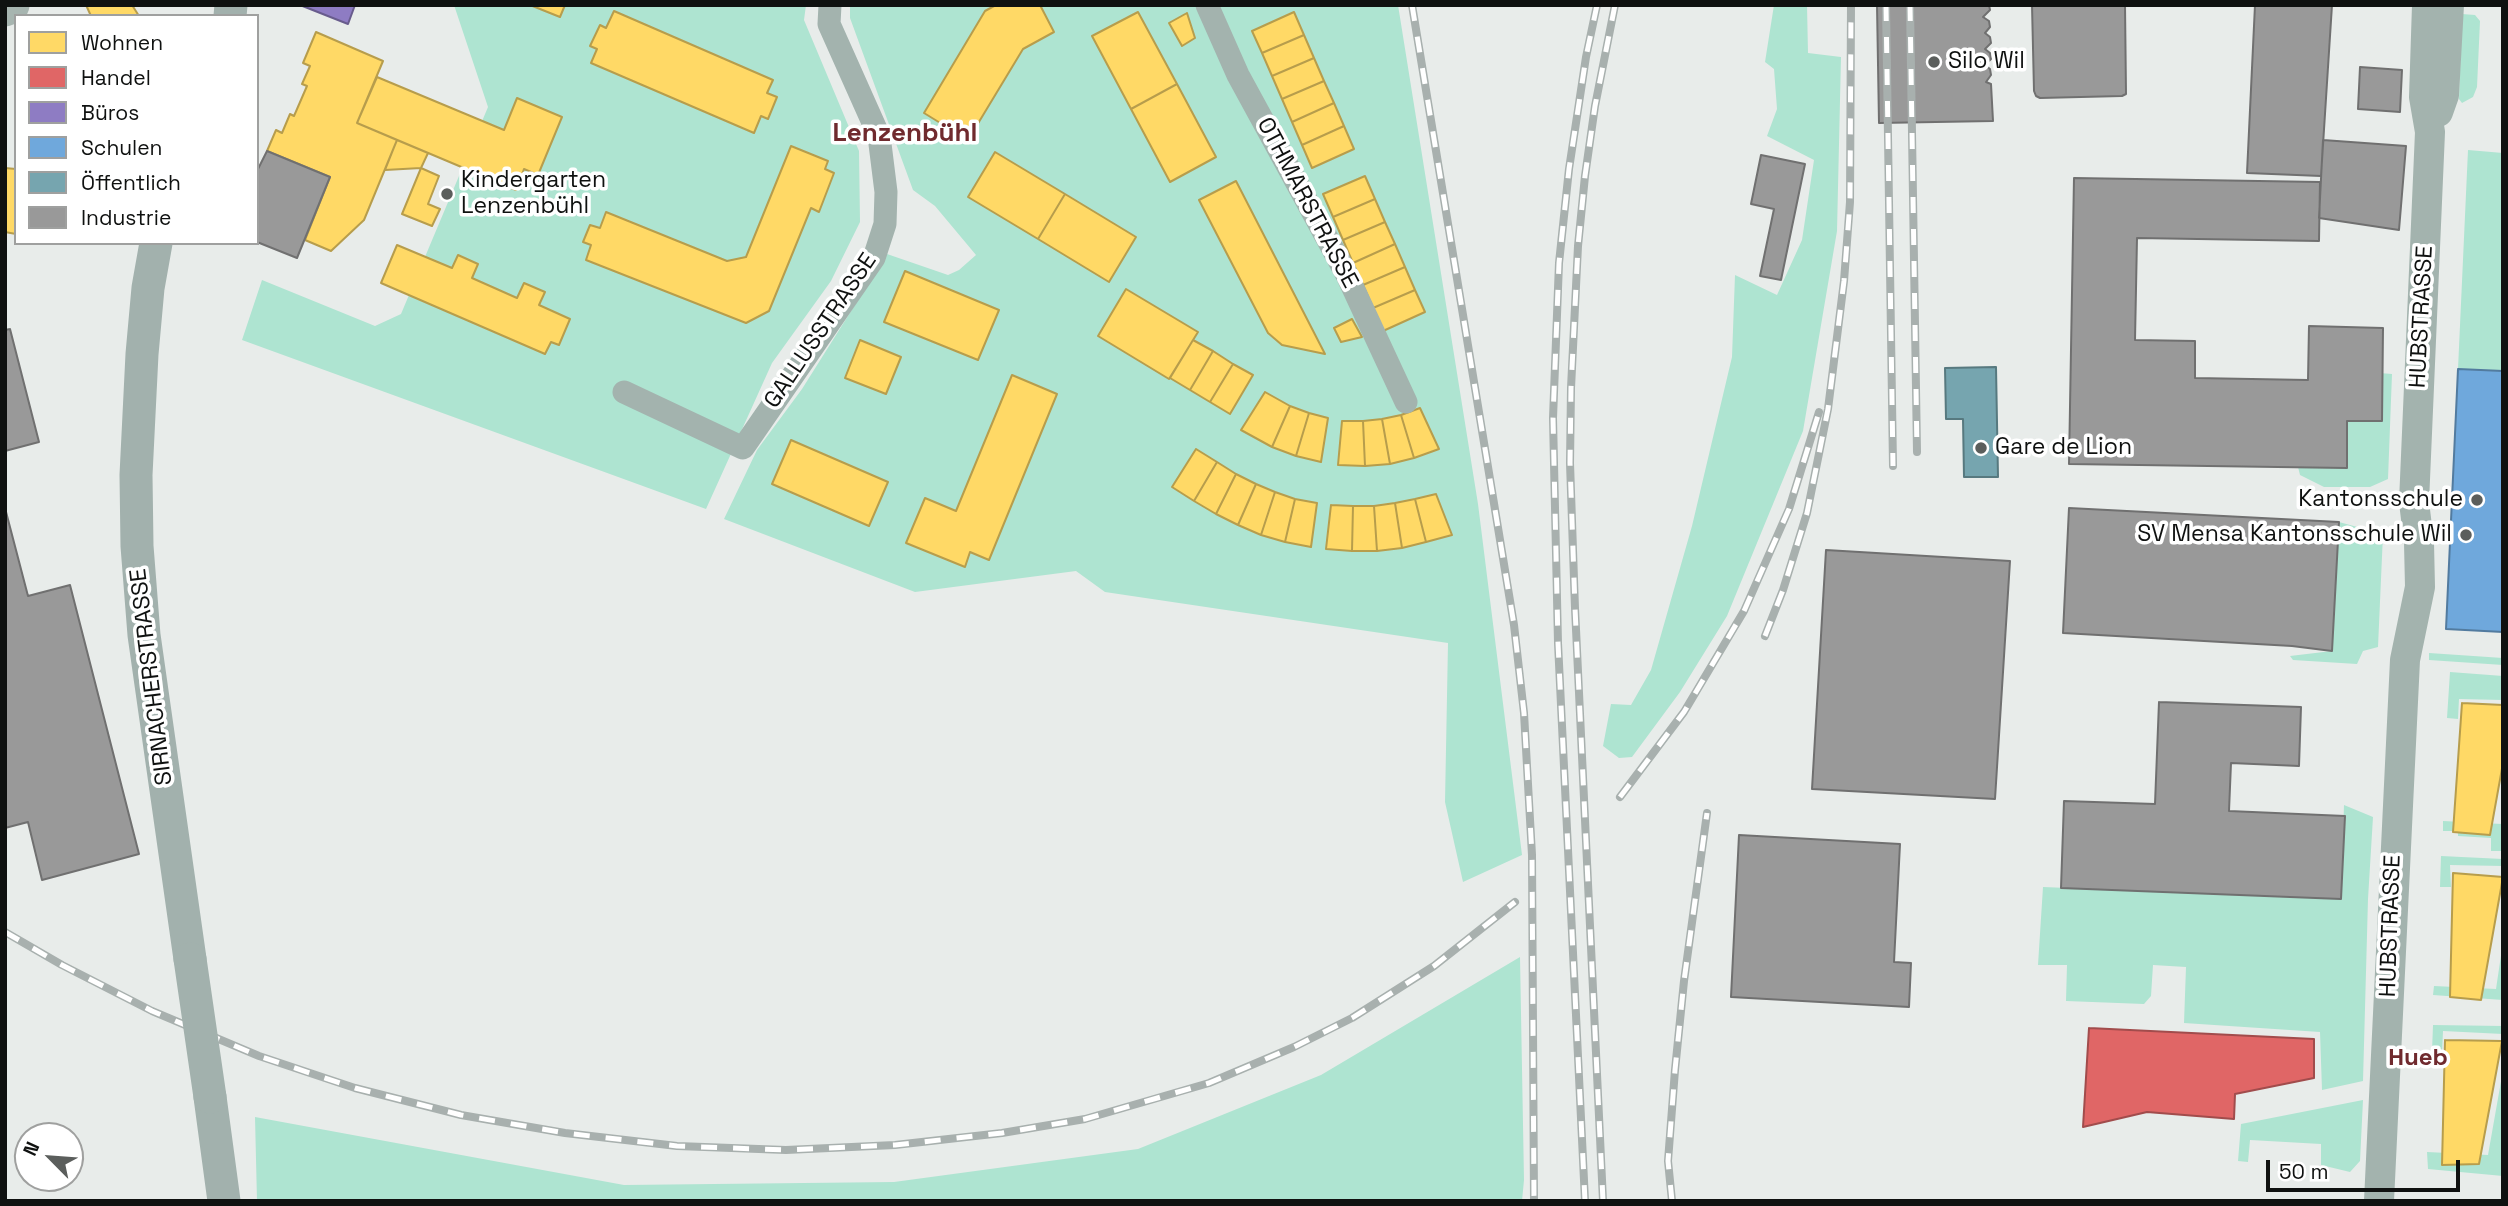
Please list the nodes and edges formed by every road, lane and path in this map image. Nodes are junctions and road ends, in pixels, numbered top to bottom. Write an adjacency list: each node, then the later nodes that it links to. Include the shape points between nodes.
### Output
1 (11, 5): 6 (main road)
2 (830, 5): 9 (street, GALLUSSTRASSE, via 829,24 879,136 886,192 884,223 874,258 743,448)
3 (1207, 5): 10 (street, OTHMARSTRASSE, via 1238,75 1347,275)
4 (2427, 5): 7 (street, HUBSTRASSE, via 2424,97)
5 (2449, 5): 7 (street, HUBSTRASSE, via 2444,94)
6 (5, 8)
7 (2430, 132): 12 (street, HUBSTRASSE, via 2414,502 2401,543 2398,586 2406,650)
8 (156, 245): 11 (main road, SIRNACHERSTRASSE, bridge, via 142,354 137,546 144,635)
9 (624, 392)
10 (1406, 402)
11 (224, 1201)
12 (2379, 1201)

